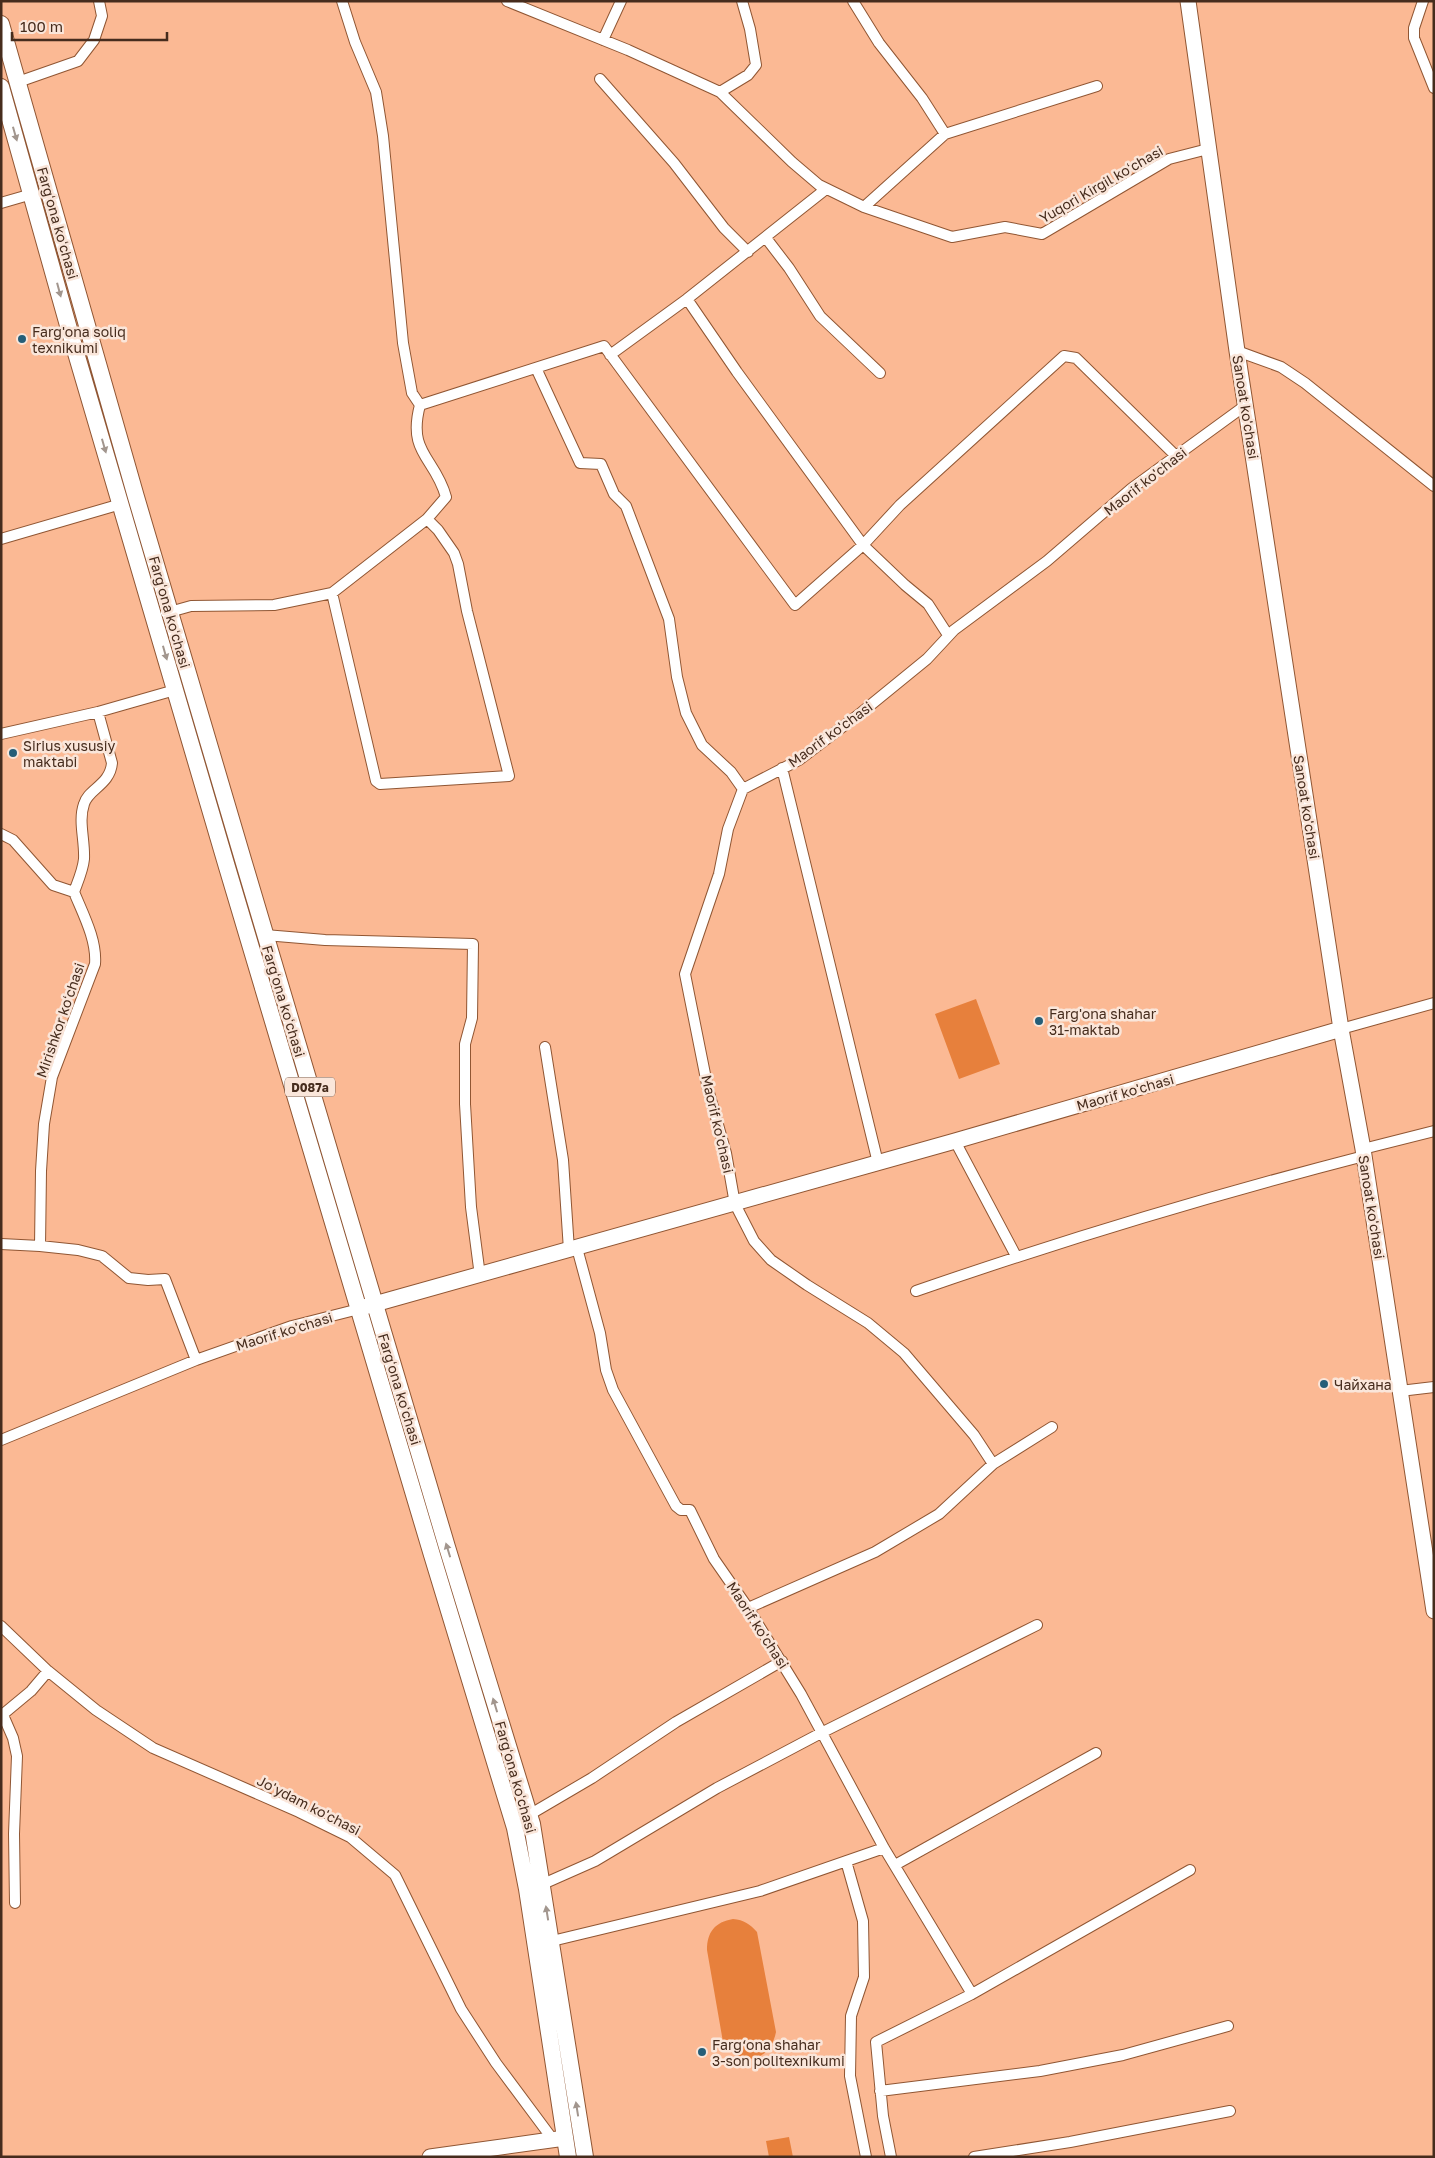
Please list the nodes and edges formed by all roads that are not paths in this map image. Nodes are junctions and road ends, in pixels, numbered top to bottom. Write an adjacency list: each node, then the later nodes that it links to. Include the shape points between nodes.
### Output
1 (98, 1): 12 (street, via 102,16 94,40 78,61)
2 (342, 1): 33 (street, via 376,92 403,344 412,393)
3 (507, 1): 10 (street, Yuqori Kirgil koʻchasi)
4 (622, 1): 10 (street)
5 (742, 1): 16 (street, via 756,65 748,75)
6 (853, 1): 17 (street, via 879,43 922,98)
7 (1188, 1): 18 (main road, Sanoat ko'chasi)
8 (1423, 1): 15 (street, via 1414,38)
9 (1, 24): 12 (main road, Fargʻona koʻchasi / D087a)
10 (603, 40): 16 (street, Yuqori Kirgil koʻchasi)
11 (600, 79): 25 (street, via 674,163 724,228)
12 (18, 82): 24 (main road, Fargʻona koʻchasi / D087a)
13 (1097, 86): 17 (street)
14 (1, 87): 20 (main road, Fargʻona koʻchasi / D087a, one-way to 20)
15 (1434, 88)
16 (720, 92): 19 (street, Yuqori Kirgil koʻchasi, via 792,162)
17 (945, 134): 22 (street)
18 (1208, 149): 22 (street, Yuqori Kirgil koʻchasi, via 1168,159 1042,234 1005,227 952,237); 28 (main road, Sanoat ko'chasi)
19 (826, 189): 22 (street, Yuqori Kirgil koʻchasi); 23 (street)
20 (32, 194): 21 (street); 26 (main road, Fargʻona koʻchasi / D087a)
21 (1, 203)
22 (864, 207)
23 (766, 238): 25 (street); 31 (street, via 820,316)
24 (66, 252): 26 (main road); 41 (main road, Fargʻona koʻchasi / D087a)
25 (748, 252): 27 (street)
26 (50, 256): 36 (main road, Fargʻona koʻchasi / D087a, one-way to 36)
27 (687, 299): 29 (street); 39 (street)
28 (1237, 351): 32 (main road, Sanoat ko'chasi); 35 (street, via 1281,367 1305,383)
29 (610, 355): 30 (street, via 604,346); 39 (street, via 795,606)
30 (536, 368): 33 (street); 47 (street, via 580,463 601,464 614,494 626,506 669,619 686,713 702,745 731,772)
31 (880, 373)
32 (1246, 405): 34 (street, Maorif ko'chasi); 52 (main road, Sanoat ko'chasi)
33 (420, 406): 37 (street, via 415,423 417,442 446,497)
34 (1176, 456): 39 (street, via 1076,358 1064,356 908,498); 42 (street, Maorif ko'chasi)
35 (1434, 486)
36 (121, 504): 38 (street); 41 (main road, Fargʻona koʻchasi / D087a)
37 (427, 519): 40 (street); 40 (street, via 454,553 458,564 509,776 380,784 376,781)
38 (1, 539)
39 (863, 545): 42 (street, via 928,604)
40 (332, 593): 41 (street, via 274,605 212,604)
41 (162, 614): 43 (main road, Fargʻona koʻchasi / D087a, one-way to 43); 50 (main road, Fargʻona koʻchasi / D087a)
42 (948, 635): 46 (street, Maorif ko'chasi, via 927,659 862,712 798,760)
43 (176, 690): 44 (street); 66 (main road, Fargʻona koʻchasi / D087a)
44 (98, 712): 45 (street); 49 (street, via 112,763 111,772 84,800 81,812 83,868)
45 (1, 734)
46 (782, 768): 47 (street, Maorif ko'chasi); 57 (street)
47 (743, 789): 58 (street, Maorif ko'chasi, via 728,829 719,874 685,974 708,1089 726,1153)
48 (1, 834): 49 (street, via 13,840 53,885)
49 (74, 892): 60 (street, Mirishkor koʻchasi, via 86,921 95,964 52,1077 44,1124)
50 (265, 935): 63 (street, via 473,944 472,1018 465,1044 465,1104 471,1207); 65 (main road, Fargʻona koʻchasi / D087a)
51 (1434, 1003): 52 (street)
52 (1341, 1029): 55 (main road, Maorif ko'chasi); 56 (main road, Sanoat ko'chasi)
53 (545, 1047): 61 (street)
54 (1434, 1131): 56 (street)
55 (955, 1141): 57 (main road, Maorif ko'chasi); 62 (street)
56 (1364, 1152): 62 (street); 69 (main road, Sanoat ko'chasi)
57 (878, 1163): 58 (main road, Maorif ko'chasi)
58 (734, 1204): 61 (main road, Maorif ko'chasi); 72 (street, via 754,1241 771,1260 868,1323 904,1353 974,1435)
59 (1, 1244): 60 (street)
60 (40, 1246): 67 (street, via 102,1256 129,1278 165,1279)
61 (573, 1249): 63 (main road, Maorif ko'chasi); 73 (street, Maorif ko'chasi, via 600,1333 613,1390 676,1506 690,1510 714,1559)
62 (1016, 1256): 64 (street)
63 (480, 1276): 65 (main road, Maorif ko'chasi)
64 (916, 1292)
65 (375, 1305): 66 (main road, Maorif ko'chasi); 82 (main road, Fargʻona koʻchasi / D087a, one-way to 65)
66 (359, 1309): 67 (street, Maorif ko'chasi, via 292,1326); 94 (main road, Fargʻona koʻchasi / D087a, via 515,1828 527,1889)
67 (196, 1360): 71 (street, Maorif ko'chasi)
68 (1434, 1387): 69 (street)
69 (1400, 1391): 74 (main road, Sanoat ko'chasi)
70 (1052, 1427): 72 (street)
71 (1, 1440)
72 (993, 1464): 73 (street, via 939,1514 875,1552)
73 (748, 1608): 77 (street, Maorif ko'chasi)
74 (1434, 1611)
75 (1, 1626): 78 (street, Jo'ydam ko'chasi)
76 (1037, 1626): 80 (street)
77 (782, 1662): 80 (street, Maorif ko'chasi); 82 (street, via 676,1722)
78 (48, 1671): 79 (street); 94 (street, Jo'ydam ko'chasi, via 96,1710 153,1748 350,1837 396,1875 461,2009 496,2062)
79 (2, 1716): 88 (street, via 13,1738 17,1756)
80 (823, 1732): 83 (street, Maorif ko'chasi); 87 (street, via 717,1788 595,1861)
81 (1096, 1753): 85 (street)
82 (529, 1815): 87 (main road, Fargʻona koʻchasi / D087a)
83 (884, 1848): 84 (street); 85 (street, Maorif ko'chasi)
84 (846, 1861): 89 (street, via 760,1891); 98 (street, via 863,1921 864,1977 851,2016 850,2076)
85 (894, 1866): 90 (street, Maorif ko'chasi)
86 (1190, 1870): 90 (street)
87 (543, 1884): 89 (main road, Fargʻona koʻchasi / D087a, one-way to 87)
88 (15, 1903)
89 (552, 1941): 97 (main road, Fargʻona koʻchasi / D087a, one-way to 89)
90 (972, 1994): 92 (street, via 876,2042)
91 (1228, 2026): 92 (street, via 1123,2055 1040,2071)
92 (880, 2091): 99 (street)
93 (1230, 2111): 100 (street)
94 (560, 2140): 95 (main road); 96 (main road, Fargʻona koʻchasi / D087a)
95 (430, 2157)
96 (568, 2157)
97 (585, 2157)
98 (866, 2157)
99 (891, 2157)
100 (974, 2157)

